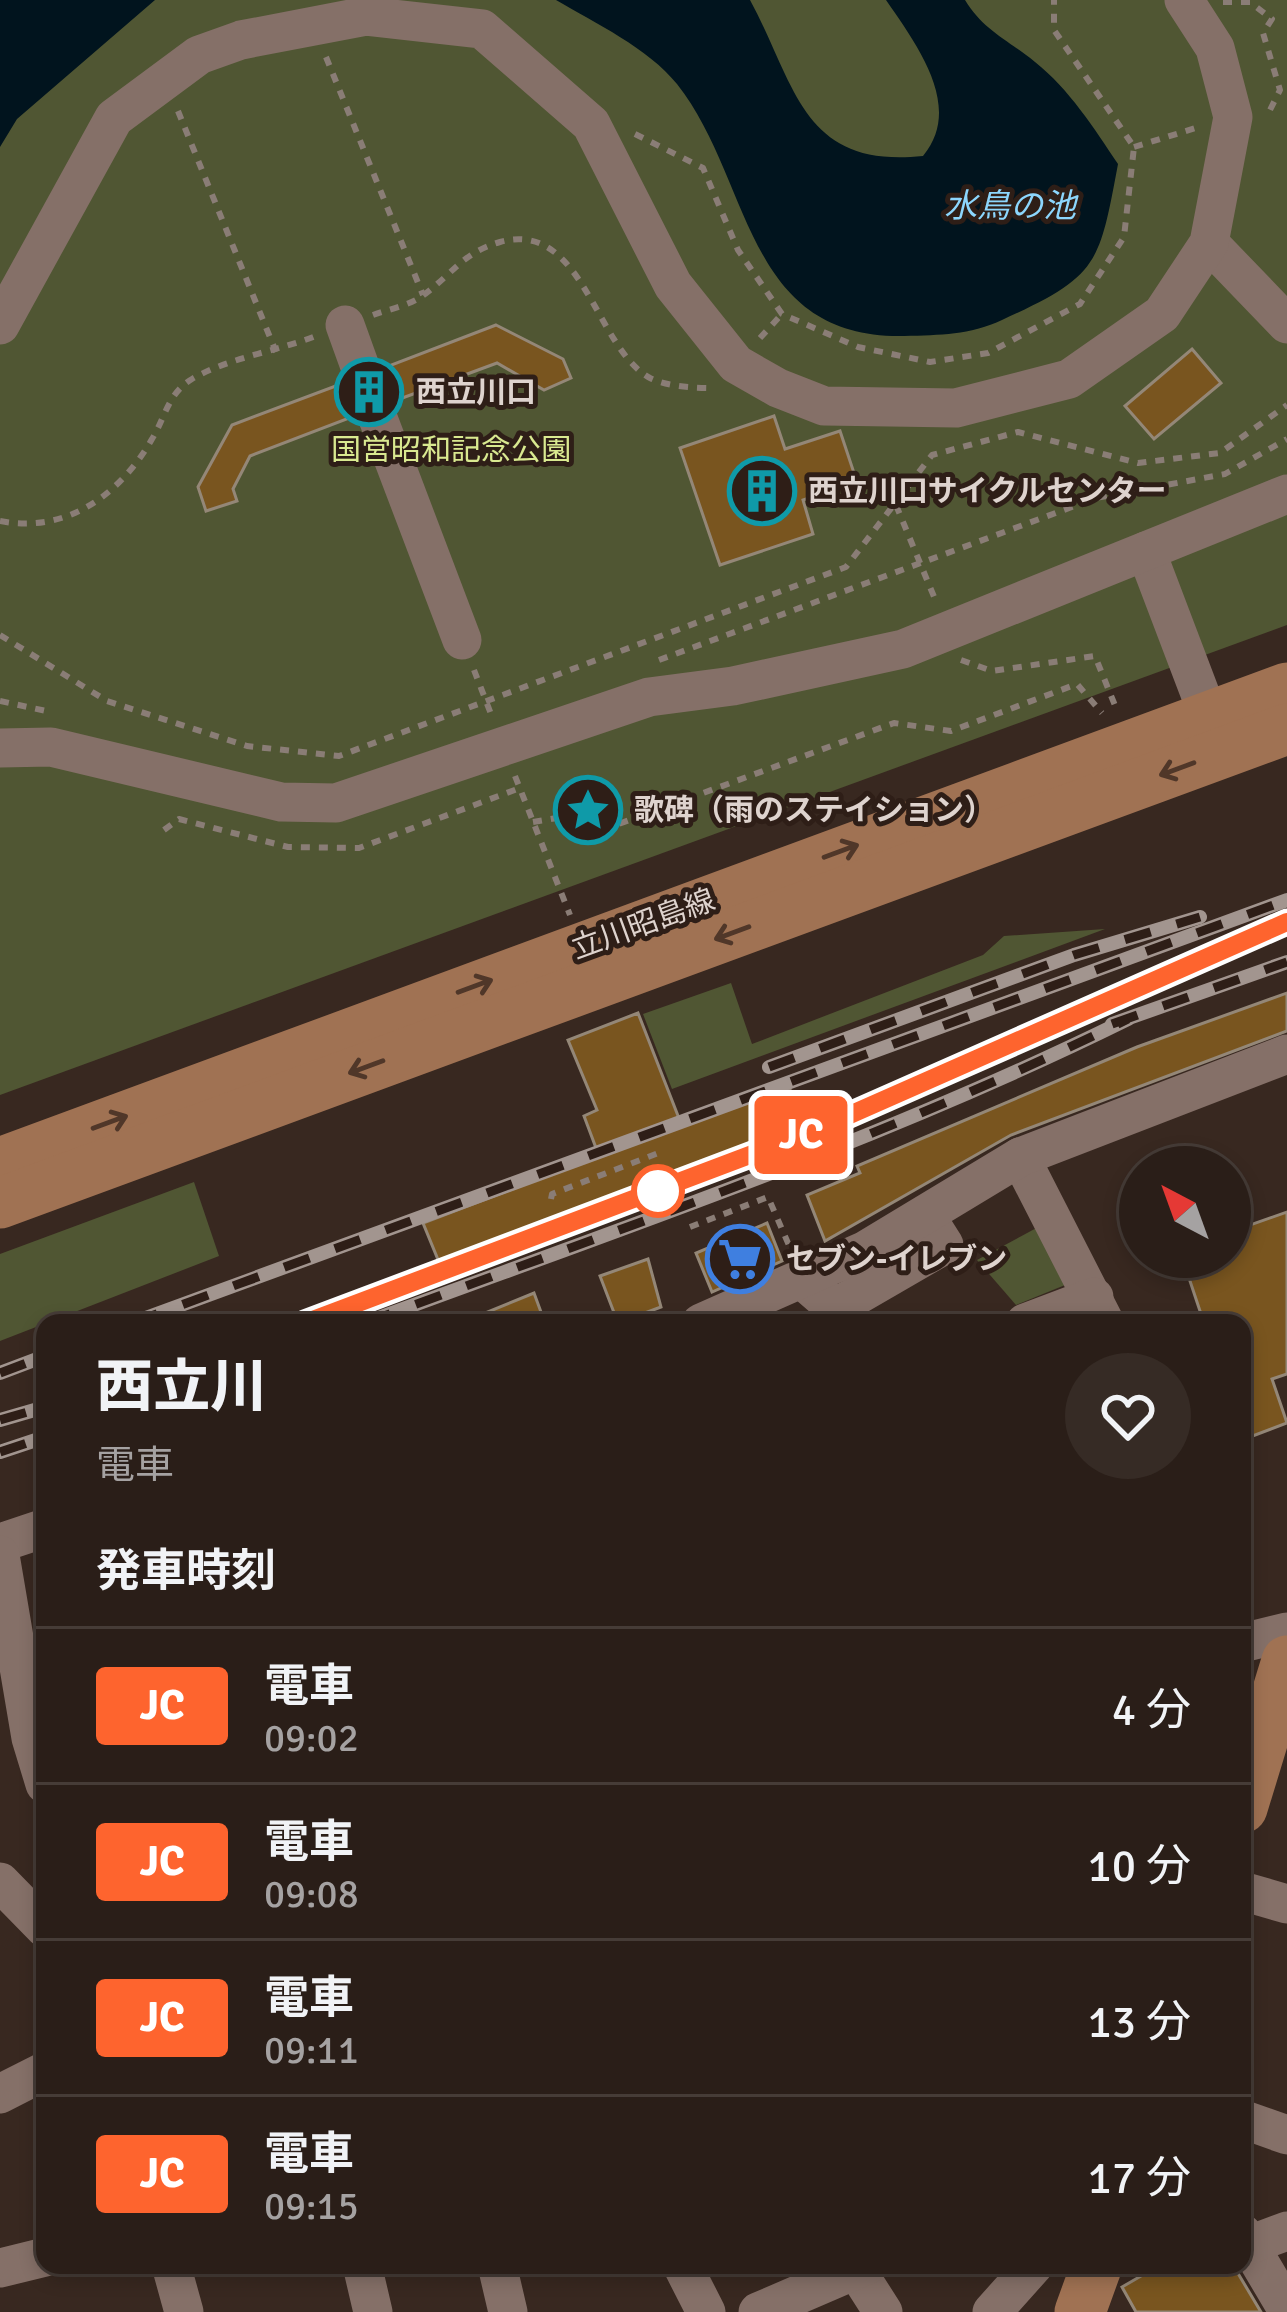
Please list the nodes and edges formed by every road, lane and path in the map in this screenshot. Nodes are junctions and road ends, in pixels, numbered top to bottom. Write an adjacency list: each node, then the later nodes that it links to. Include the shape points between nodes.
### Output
1 (1054, 0): 7 (path, via 1054,30)
2 (1184, 0): 5 (street, via 1215,48)
3 (314, 26): 4 (street, via 200,55); 6 (street, via 366,16 482,29); 9 (path)
4 (166, 80): 11 (street, via 114,118); 13 (path)
5 (1233, 117): 7 (path); 8 (street)
6 (591, 124): 7 (path, via 635,134 703,168 737,250 782,314 858,346 931,362 988,353 1080,304 1124,237); 8 (street, via 673,285 736,364 824,406 956,408 1069,379 1162,314)
7 (1134, 147)
8 (1209, 243): 10 (street)
9 (423, 296)
10 (1287, 324)
11 (0, 325)
12 (345, 325): 19 (street)
13 (276, 352)
14 (1287, 405): 18 (path, via 1220,453 1138,463 1018,432 932,455 846,567 340,756 247,746 107,701)
15 (1287, 439): 20 (path, via 1225,474 1096,498)
16 (1287, 494): 17 (street)
17 (1146, 551): 25 (street); 28 (street, via 930,638 733,686 649,697 336,803 280,802 51,747)
18 (0, 635)
19 (462, 640): 26 (path)
20 (651, 663)
21 (1287, 688): 25 (main road, 立川昭島線)
22 (0, 701): 24 (path)
23 (1102, 713): 30 (path, via 1077,684 951,731 894,723 605,829 569,816)
24 (67, 716)
25 (1209, 717): 35 (main road, 立川昭島線, one-way to 25)
26 (495, 724)
27 (1287, 729): 37 (main road, 立川昭島線, one-way to 37)
28 (0, 748)
29 (512, 766): 30 (path)
30 (533, 821): 31 (path)
31 (572, 921)
32 (1287, 1054): 34 (street)
33 (661, 1152): 36 (path)
34 (1020, 1157): 39 (street); 40 (street)
35 (0, 1163)
36 (551, 1199)
37 (0, 1204)
38 (690, 1227): 39 (path, via 768,1197)
39 (804, 1281): 41 (street)
40 (1099, 1310)
41 (723, 1314)
42 (36, 1531): 43 (street)
43 (0, 1543)
44 (0, 1555): 48 (street)
45 (1287, 1632): 46 (street)
46 (1264, 1659): 47 (main road)
47 (1251, 1747)
48 (36, 1754)
49 (0, 1882): 52 (street)
50 (1251, 1894): 51 (street)
51 (1287, 1904)
52 (36, 1919)
53 (36, 2076): 54 (street)
54 (0, 2094)
55 (1251, 2122): 56 (street)
56 (1287, 2135)
57 (1260, 2236): 68 (street)
58 (36, 2259): 59 (street)
59 (0, 2268)
60 (173, 2274): 69 (street)
61 (364, 2274): 70 (street)
62 (499, 2274): 71 (street)
63 (687, 2274): 72 (street)
64 (841, 2274): 73 (street)
65 (863, 2274): 74 (street)
66 (1026, 2274): 75 (street)
67 (1094, 2274): 76 (main road)
68 (1287, 2309)
69 (184, 2312)
70 (373, 2312)
71 (508, 2312)
72 (706, 2312)
73 (758, 2312)
74 (883, 2312)
75 (992, 2312)
76 (1080, 2312)

